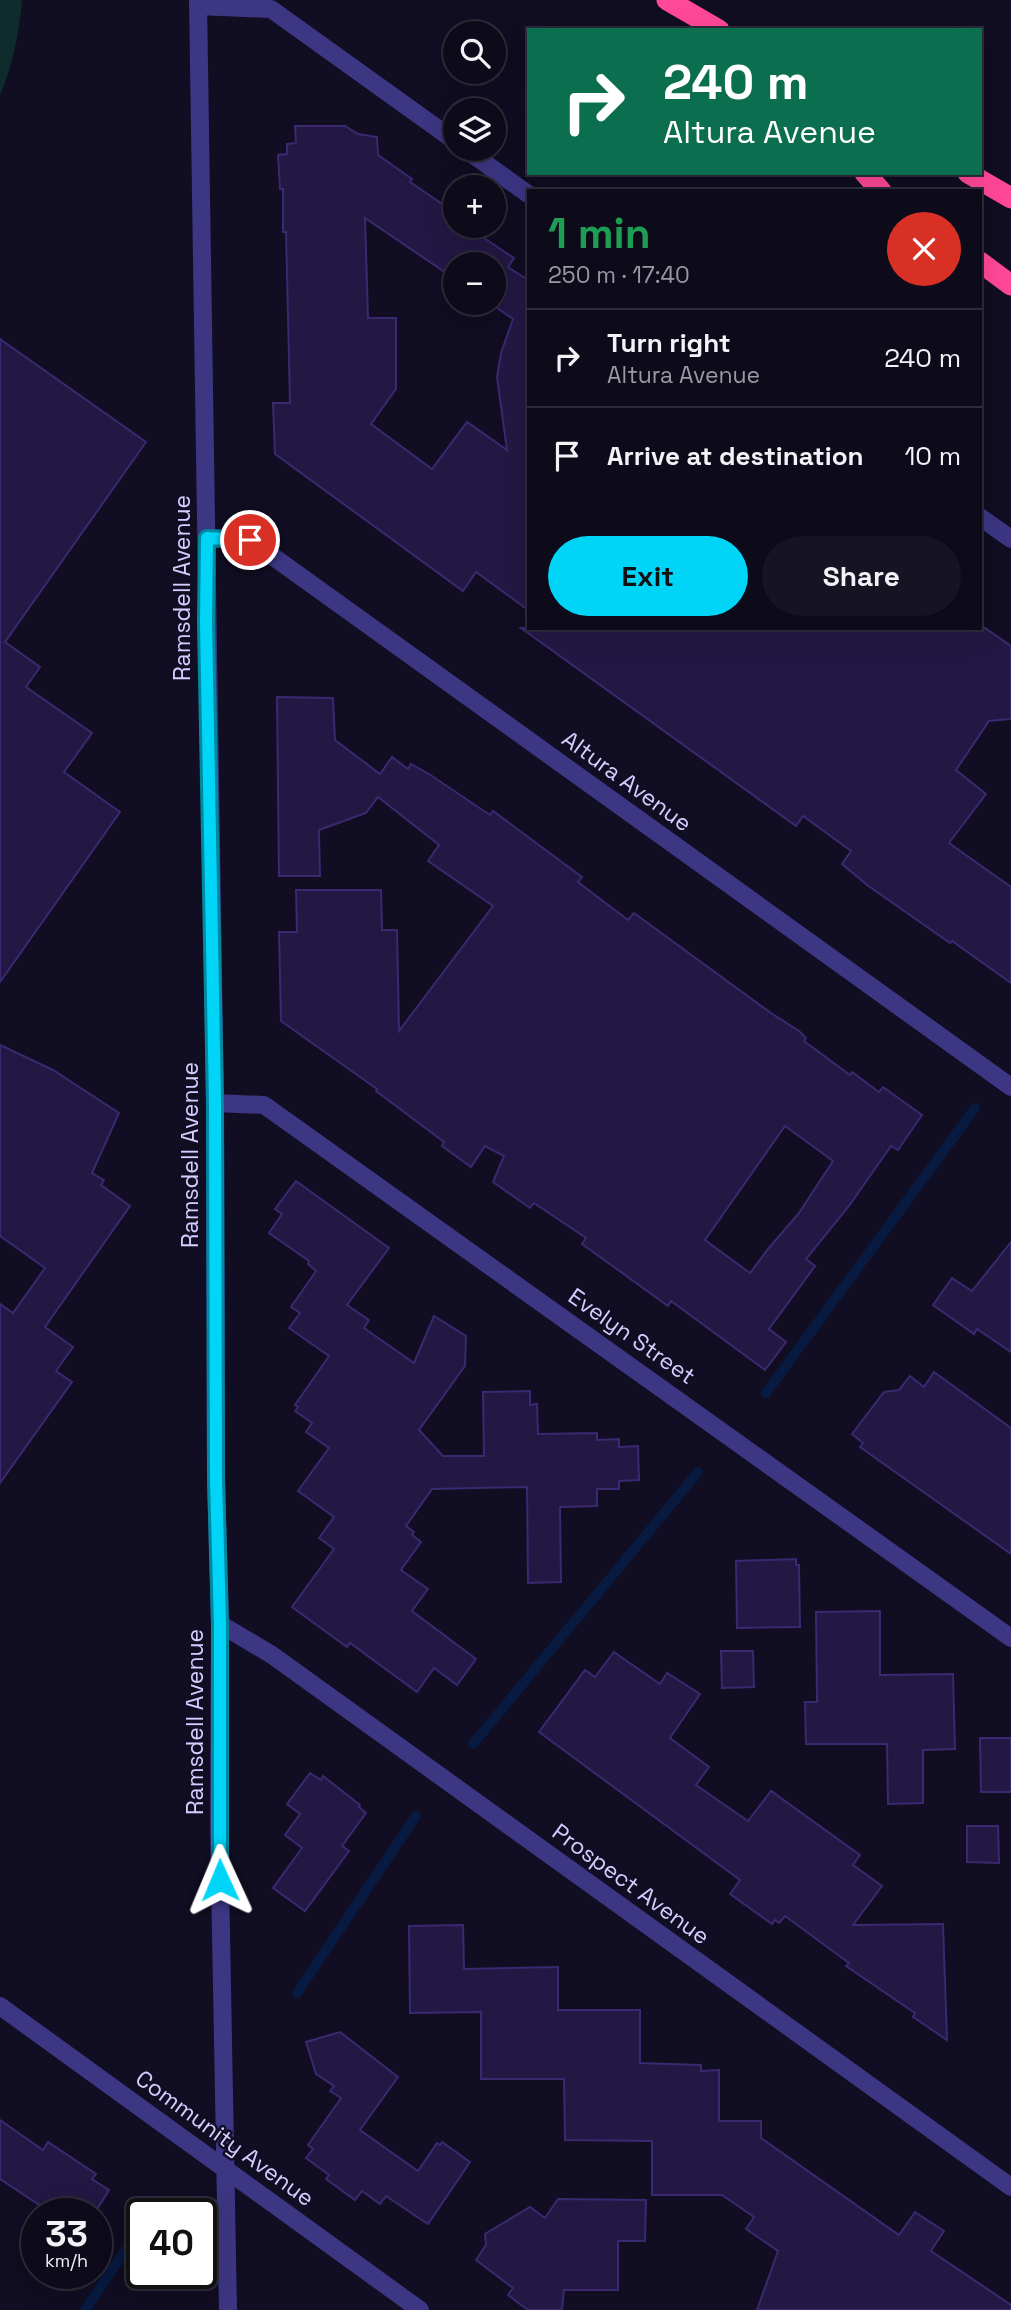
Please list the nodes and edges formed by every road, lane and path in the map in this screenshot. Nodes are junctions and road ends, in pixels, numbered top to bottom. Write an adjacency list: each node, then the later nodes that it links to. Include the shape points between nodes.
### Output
1 (667, 0): 3 (highway)
2 (198, 3): 4 (street, via 271,9); 14 (street, Ramsdell Avenue)
3 (716, 28)
4 (443, 132)
5 (483, 161): 9 (street)
6 (867, 175): 8 (highway)
7 (971, 175): 10 (highway)
8 (879, 189)
9 (527, 193)
10 (1011, 198)
11 (982, 263): 12 (highway)
12 (1011, 285)
13 (982, 518): 15 (street)
14 (207, 538): 16 (street, Altura Avenue, via 252,542); 17 (street, Ramsdell Avenue)
15 (1011, 539)
16 (1011, 1087)
17 (215, 1103): 18 (street, Ramsdell Avenue); 19 (street, Evelyn Street, via 264,1105)
18 (220, 1624): 21 (street, Ramsdell Avenue, via 219,1825); 22 (street, Prospect Avenue, via 272,1655)
19 (1011, 1638)
20 (0, 2006): 21 (street, Community Avenue)
21 (227, 2170): 23 (street, Ramsdell Avenue); 24 (street, Community Avenue)
22 (1011, 2187)
23 (228, 2310)
24 (421, 2310)

